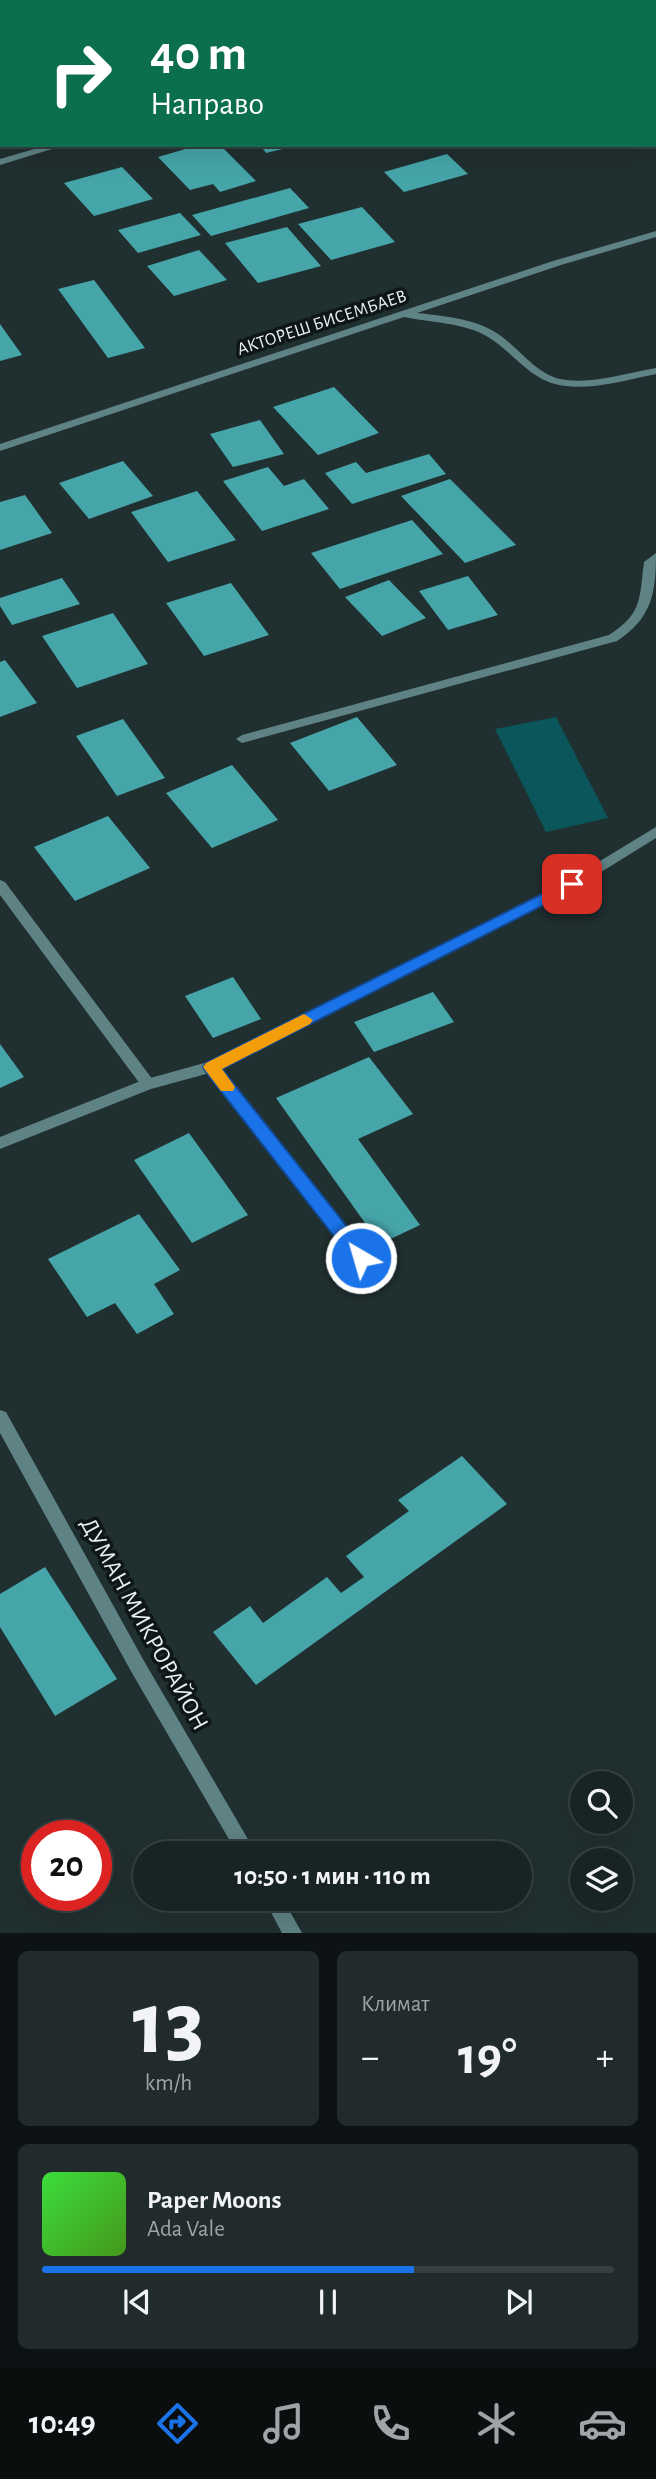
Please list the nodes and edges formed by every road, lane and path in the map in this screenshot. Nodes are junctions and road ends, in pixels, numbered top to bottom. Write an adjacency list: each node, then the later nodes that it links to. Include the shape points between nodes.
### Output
1 (53, 147): 2 (street)
2 (0, 162)
3 (656, 234): 4 (street, АКТОРЕШ БИСЕМБАЕВ)
4 (405, 315): 5 (street, via 479,328 559,382); 6 (street, АКТОРЕШ БИСЕМБАЕВ)
5 (656, 371)
6 (0, 448)
7 (656, 557): 8 (street, via 650,562 643,613 634,626 613,638)
8 (242, 739)
9 (656, 832): 11 (street, via 572,884)
10 (0, 885): 12 (street)
11 (212, 1067): 12 (street); 14 (street)
12 (148, 1084): 13 (street)
13 (0, 1143)
14 (361, 1258)
15 (0, 1417): 16 (street, ДУМАН МИКРОРАЙОН)
16 (240, 1841)
17 (280, 1911): 18 (street)
18 (293, 1933)

